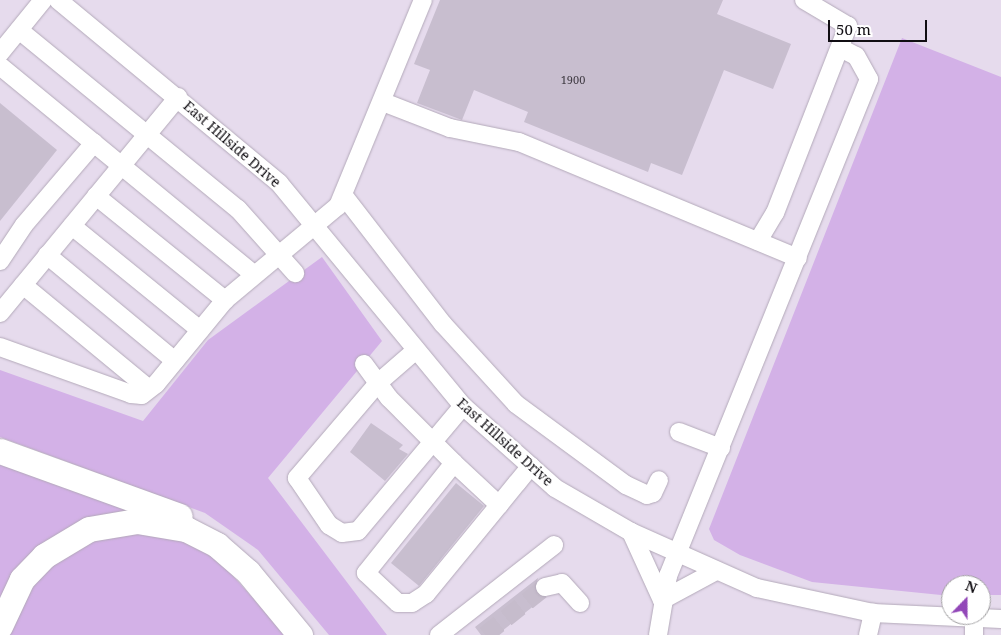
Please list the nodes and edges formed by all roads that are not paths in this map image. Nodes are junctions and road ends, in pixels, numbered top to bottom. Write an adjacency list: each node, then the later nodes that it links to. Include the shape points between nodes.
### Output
1 (43, 0): 5 (street)
2 (58, 0): 9 (street, East Hillside Drive)
3 (423, 0): 10 (street)
4 (804, 0): 6 (street, via 848,26)
5 (19, 30): 7 (street); 11 (street)
6 (842, 48): 18 (street, via 775,213); 21 (street, via 856,56 869,79)
7 (0, 53)
8 (0, 66): 12 (street)
9 (178, 97): 11 (street); 16 (street, East Hillside Drive, via 279,183)
10 (383, 102): 15 (street); 18 (street, via 450,128 519,142)
11 (146, 135): 13 (street); 19 (street, via 238,210)
12 (94, 143): 13 (street); 22 (street, via 24,225)
13 (122, 165): 14 (street); 24 (street)
14 (96, 196): 17 (street); 26 (street)
15 (344, 196): 16 (street); 42 (street, via 443,324 516,404 626,485 646,495 653,492)
16 (317, 225): 19 (street); 30 (street, East Hillside Drive)
17 (72, 226): 20 (street); 28 (street)
18 (758, 241): 21 (street)
19 (279, 254): 23 (street); 24 (street)
20 (47, 255): 25 (street); 31 (street)
21 (798, 258): 38 (street)
22 (0, 261)
23 (295, 273)
24 (254, 275): 26 (street)
25 (23, 285): 27 (street); 34 (street)
26 (225, 300): 28 (street)
27 (0, 313)
28 (200, 330): 31 (street)
29 (0, 347): 34 (street, via 131,394)
30 (416, 350): 33 (street); 35 (street, East Hillside Drive)
31 (175, 361): 34 (street)
32 (364, 364): 33 (street)
33 (378, 383): 37 (street); 37 (street, via 297,478 329,525 342,533 358,531)
34 (149, 389)
35 (463, 406): 37 (street); 41 (street, East Hillside Drive)
36 (679, 432): 38 (street)
37 (432, 441): 40 (street)
38 (721, 448): 46 (street)
39 (0, 450): 56 (highway, via 207,526 244,554)
40 (454, 463): 43 (street); 43 (street, via 366,573 398,603 412,603 426,594)
41 (531, 466): 43 (street); 44 (street, East Hillside Drive, via 555,488)
42 (659, 480)
43 (499, 505)
44 (630, 532): 46 (street, East Hillside Drive); 49 (street)
45 (554, 545): 57 (street)
46 (678, 554): 47 (street, East Hillside Drive); 49 (street)
47 (716, 570): 49 (street); 51 (street, East Hillside Drive, via 757,588)
48 (545, 587): 50 (street, via 562,583)
49 (662, 600): 58 (street)
50 (580, 602)
51 (874, 613): 54 (street, East Hillside Drive); 59 (street)
52 (1001, 619): 54 (street, East Hillside Drive)
53 (0, 626): 55 (highway, via 22,579 44,556 89,529 137,521 186,529 217,545 248,572)
54 (974, 627)
55 (300, 635)
56 (314, 635)
57 (439, 635)
58 (654, 635)
59 (868, 635)

